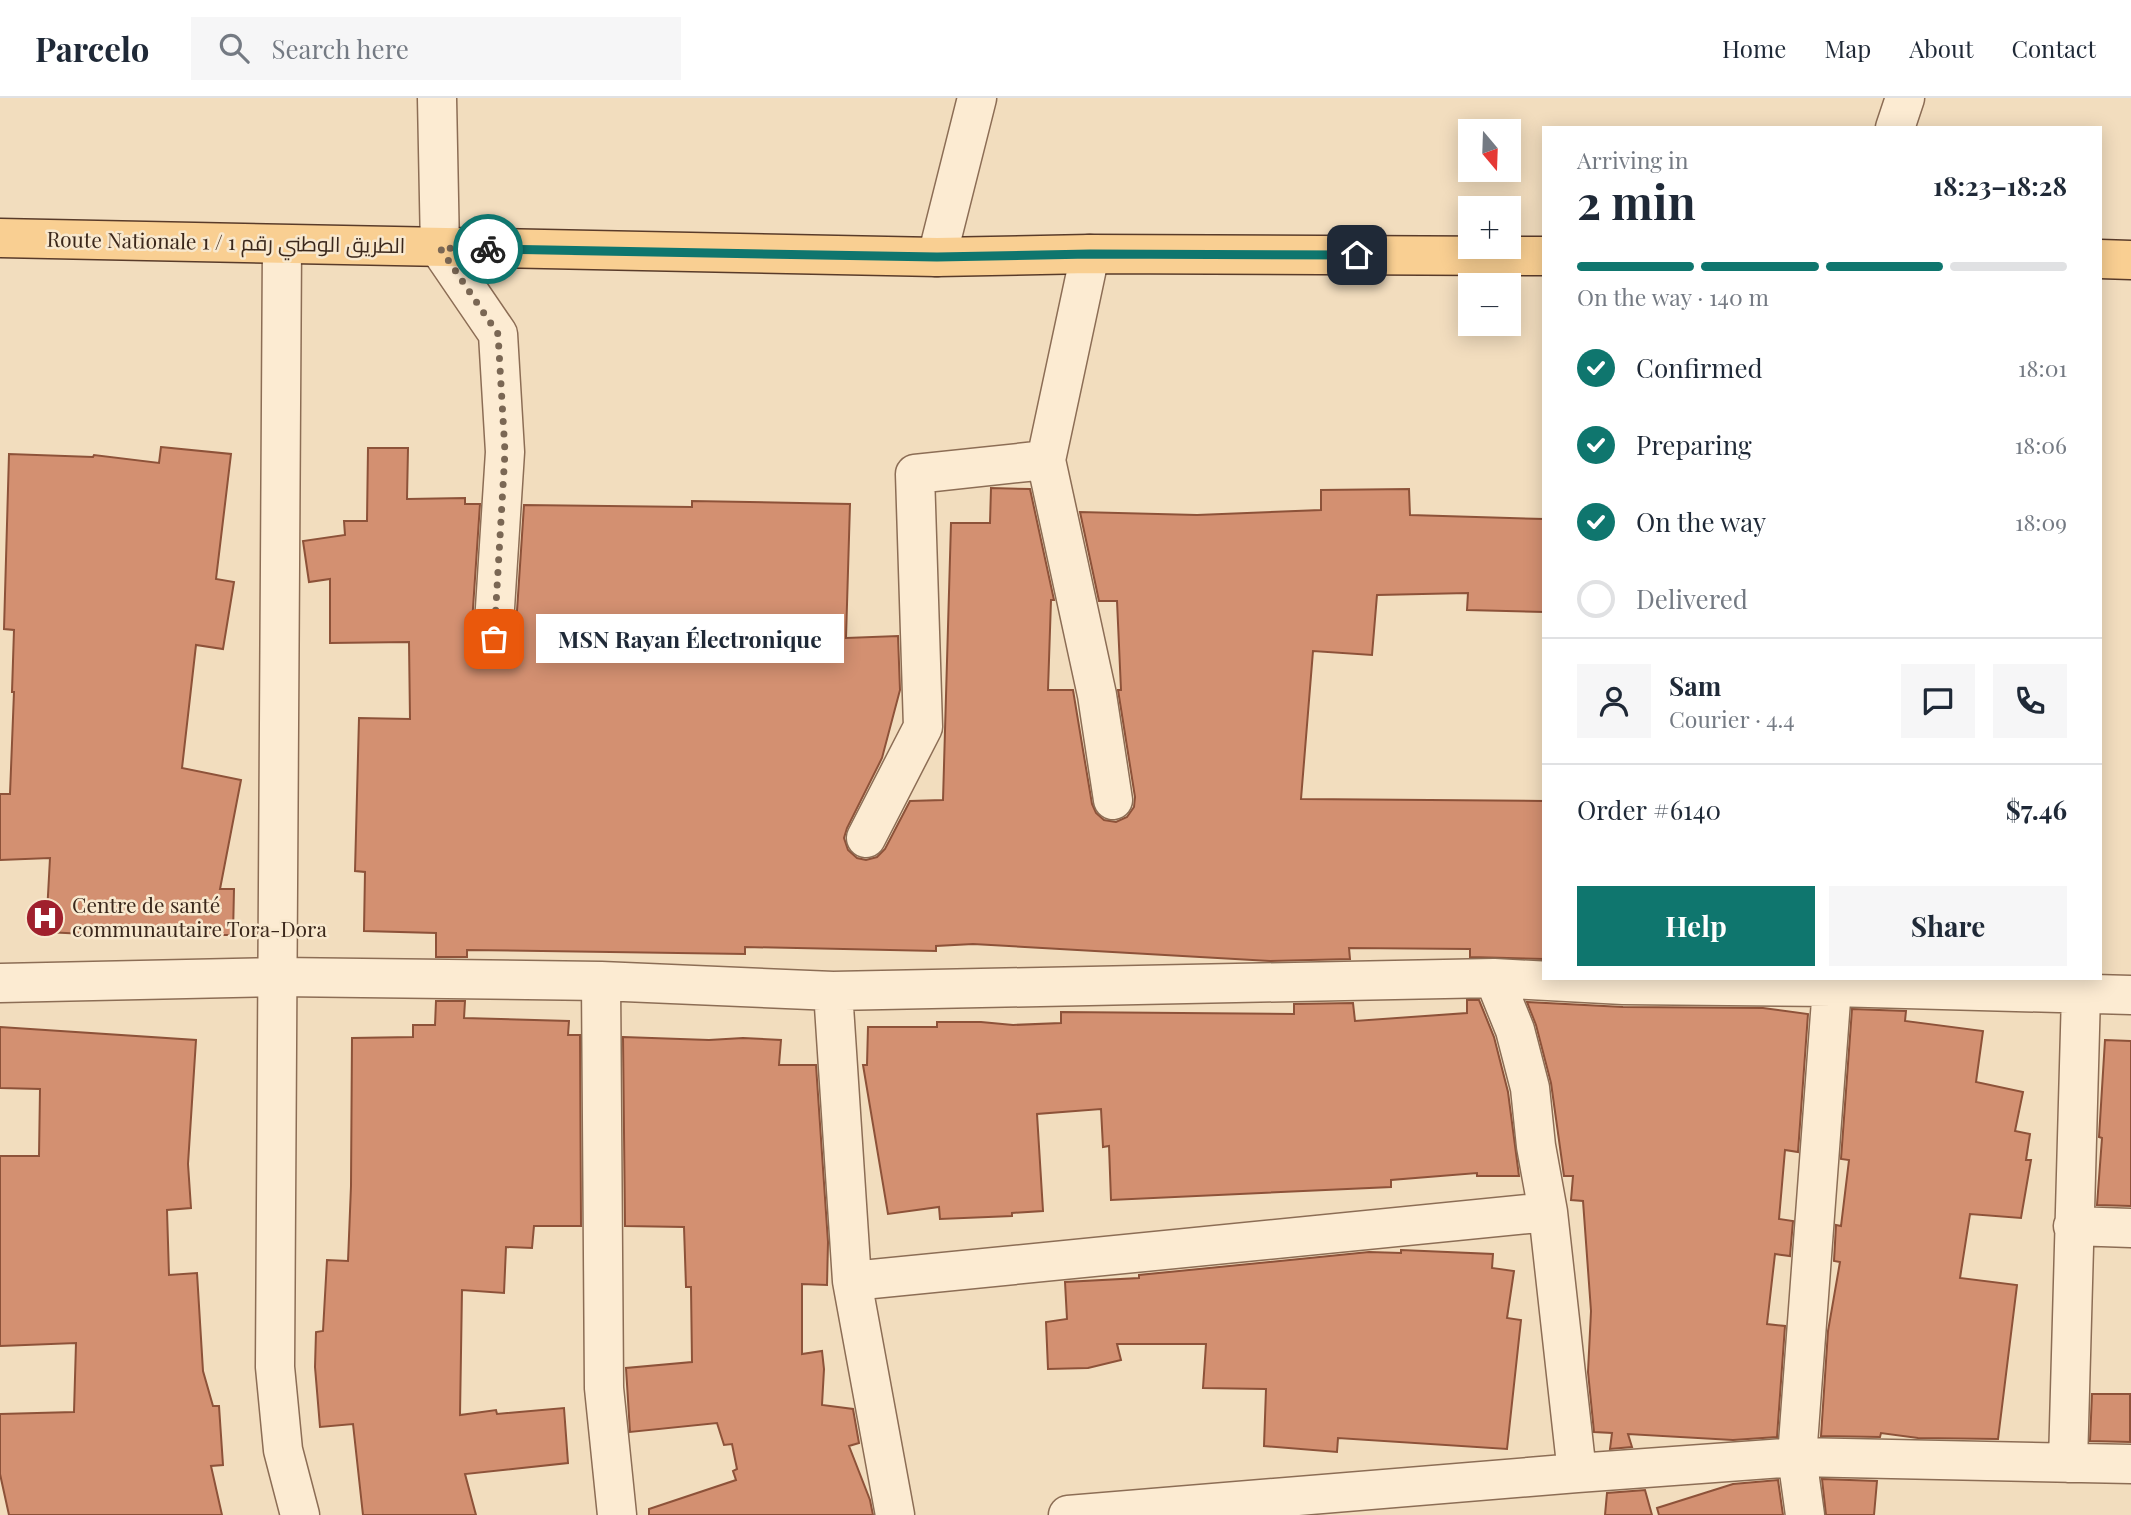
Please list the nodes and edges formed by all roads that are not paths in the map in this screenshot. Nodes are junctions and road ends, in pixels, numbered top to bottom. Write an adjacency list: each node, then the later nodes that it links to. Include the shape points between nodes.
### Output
1 (436, 98): 7 (street)
2 (977, 98): 10 (street)
3 (1905, 98): 4 (street)
4 (1896, 126)
5 (0, 238): 6 (main road, Route Nationale 1 / الطريق الوطني رقم 1)
6 (282, 245): 7 (main road, Route Nationale 1 / الطريق الوطني رقم 1); 17 (street)
7 (440, 248): 10 (main road, Route Nationale 1 / الطريق الوطني رقم 1); 14 (street, via 498,334 505,452)
8 (1090, 254): 9 (main road, Route Nationale 1 / الطريق الوطني رقم 1); 10 (main road, Route Nationale 1 / الطريق الوطني رقم 1); 13 (street)
9 (1542, 256)
10 (937, 257)
11 (2102, 260): 12 (main road)
12 (2131, 260)
13 (1046, 460): 15 (street, via 1097,695); 16 (street, via 915,474 923,727)
14 (494, 639)
15 (1113, 800)
16 (866, 838)
17 (279, 977): 21 (street); 23 (street); 36 (street, via 275,1367 283,1450)
18 (1494, 978): 19 (street); 25 (street); 28 (street, via 1515,1030 1530,1088)
19 (1542, 979)
20 (1580, 980): 22 (street)
21 (601, 981): 25 (street); 37 (street, via 604,1388)
22 (1623, 981): 24 (street)
23 (0, 983)
24 (1832, 987): 26 (street); 32 (street)
25 (833, 992): 31 (street)
26 (2081, 994): 27 (street); 29 (street)
27 (2131, 995)
28 (1548, 1212): 31 (street); 35 (street)
29 (2073, 1226): 30 (street); 33 (street)
30 (2131, 1228)
31 (852, 1281): 38 (street)
32 (1797, 1457): 33 (street); 35 (street); 40 (street)
33 (2067, 1463): 34 (street)
34 (2131, 1464)
35 (1577, 1473): 39 (street)
36 (300, 1515)
37 (617, 1515)
38 (895, 1515)
39 (1069, 1515)
40 (1805, 1515)

